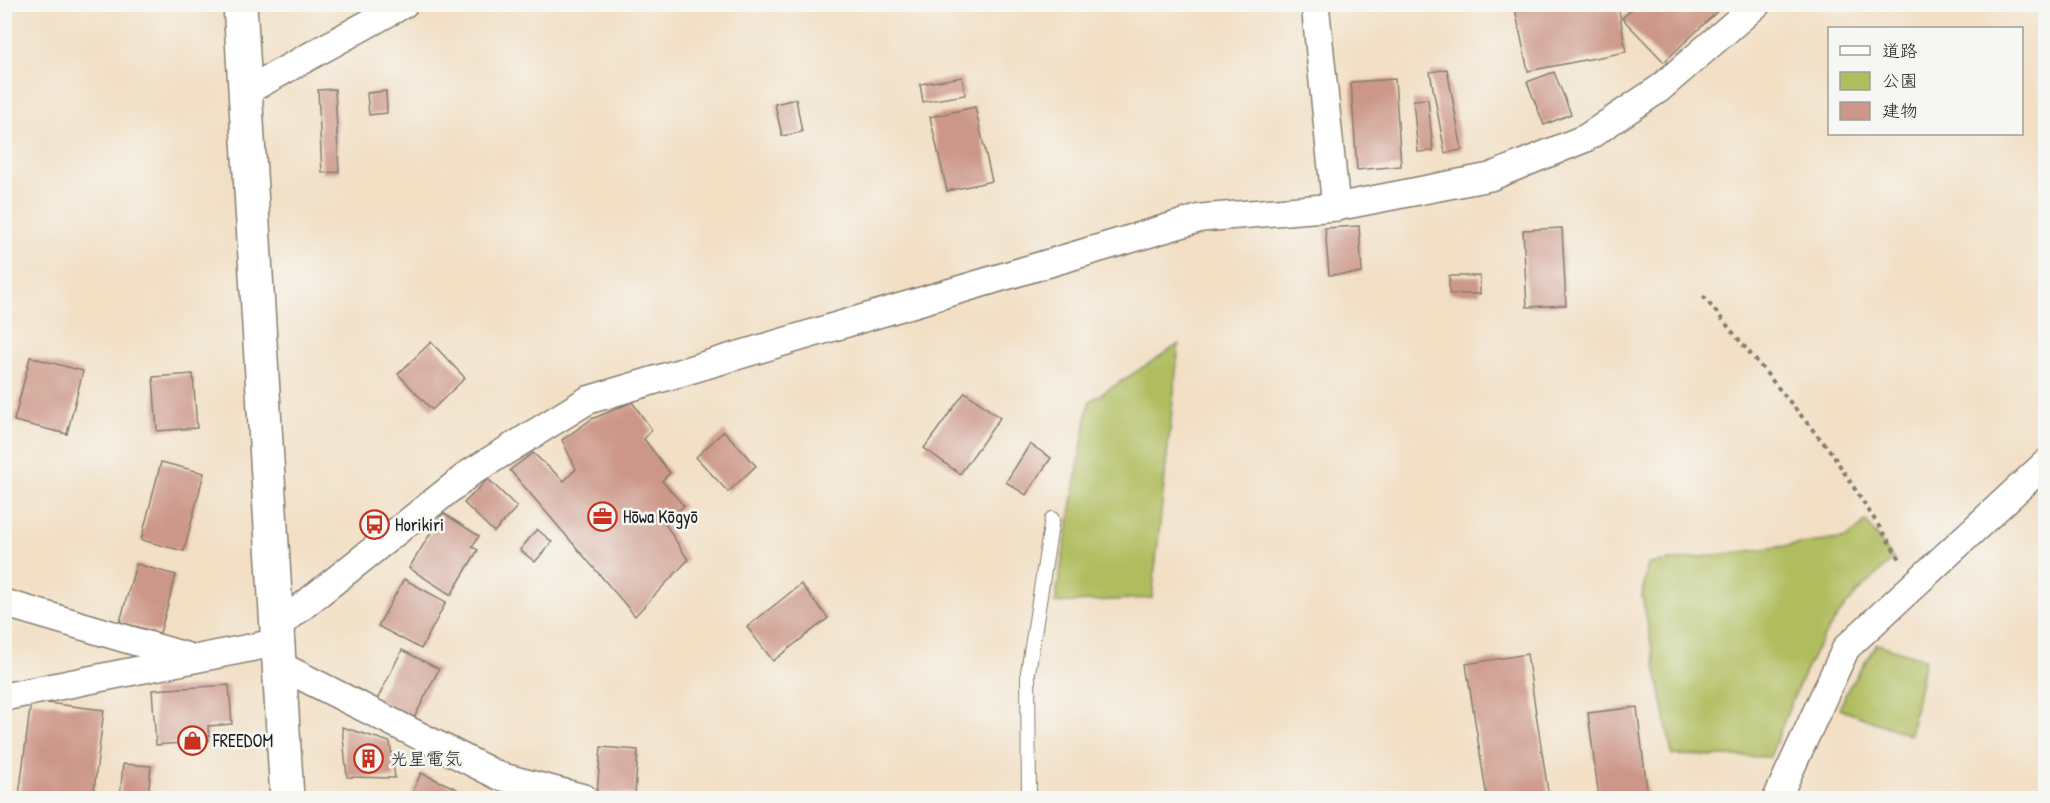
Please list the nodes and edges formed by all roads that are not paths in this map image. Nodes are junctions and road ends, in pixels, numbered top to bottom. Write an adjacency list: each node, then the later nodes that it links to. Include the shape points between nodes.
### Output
1 (240, 4): 5 (street)
2 (404, 4): 5 (street)
3 (1315, 4): 6 (street)
4 (1757, 4): 6 (street, via 1659,89 1586,138 1490,177)
5 (245, 92): 10 (street)
6 (1336, 207): 10 (street, via 1201,218 588,400 470,473)
7 (2046, 463): 16 (street, via 1846,648)
8 (1052, 519): 15 (lane, via 1028,672)
9 (4, 603): 11 (street)
10 (280, 644): 11 (street); 13 (street); 14 (street, via 499,776)
11 (192, 658): 12 (street)
12 (4, 697)
13 (287, 798)
14 (584, 798)
15 (1029, 798)
16 (1777, 798)

